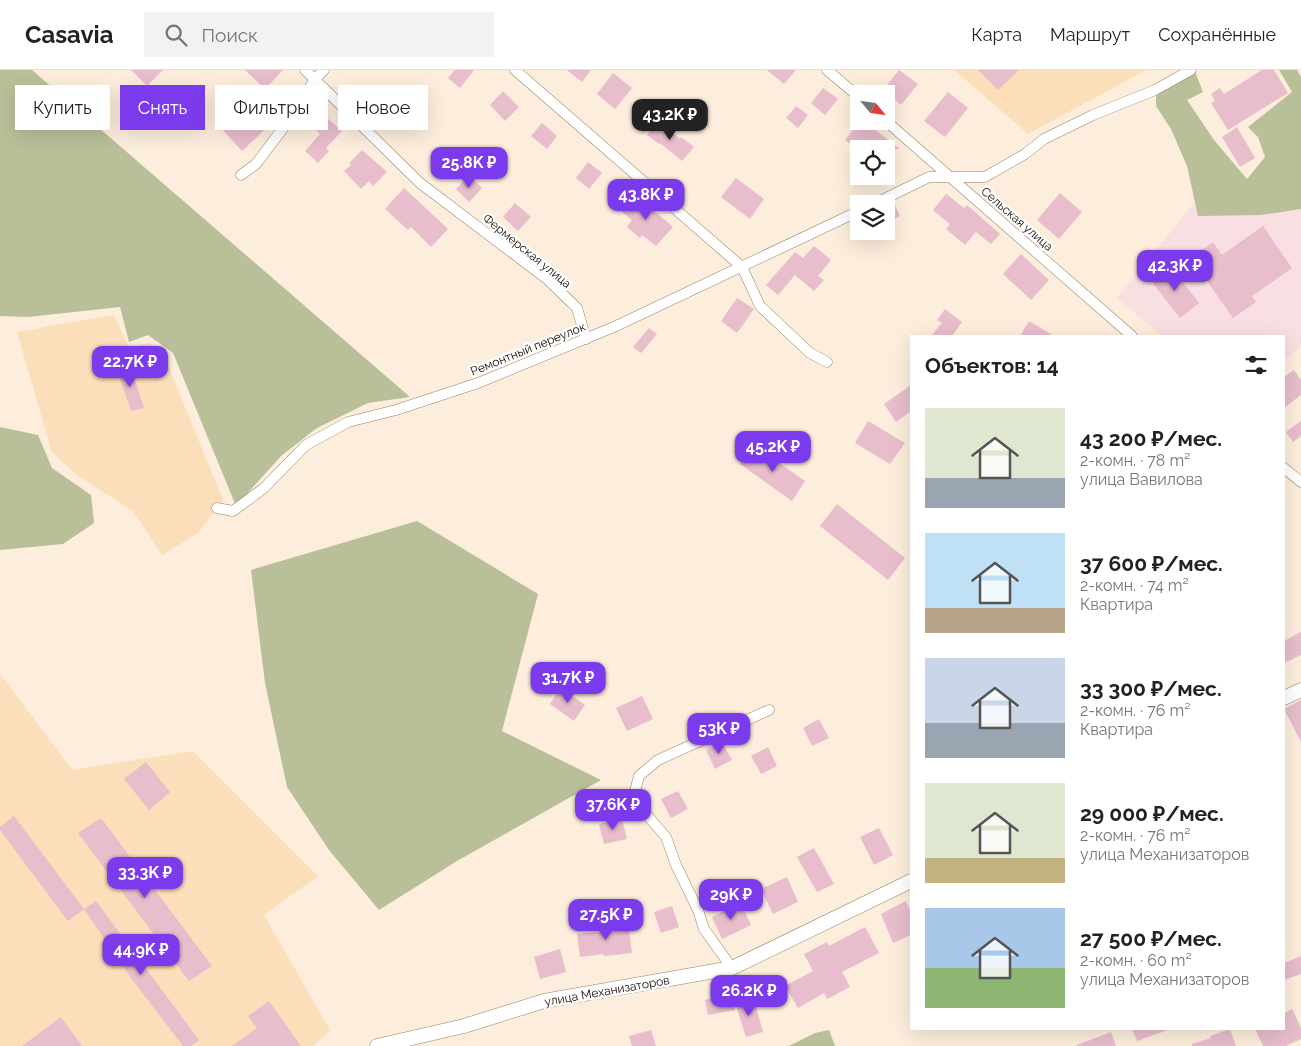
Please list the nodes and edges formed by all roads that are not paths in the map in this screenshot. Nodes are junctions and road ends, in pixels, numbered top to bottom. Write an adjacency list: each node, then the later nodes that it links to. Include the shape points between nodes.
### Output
1 (305, 70): 6 (street, Фермерская улица)
2 (324, 70): 6 (street)
3 (515, 70): 13 (street)
4 (828, 70): 7 (street)
5 (1191, 70): 10 (street, via 1155,90 1044,139 985,177)
6 (315, 78): 9 (street, via 290,119 256,164); 15 (street, Фермерская улица, via 420,183 547,279 577,308)
7 (850, 89)
8 (895, 129): 10 (street, Сельская улица)
9 (241, 175)
10 (950, 177): 11 (street, via 929,177); 14 (street, Сельская улица)
11 (892, 195)
12 (850, 215): 13 (street, Ремонтный переулок)
13 (742, 267): 15 (street, Ремонтный переулок); 16 (street, via 760,306 810,353)
14 (1127, 334)
15 (586, 339): 19 (street, Ремонтный переулок, via 478,383 348,422 306,445 264,488 233,511)
16 (826, 362)
17 (1285, 469): 18 (street)
18 (1301, 482)
19 (217, 508)
20 (1301, 690): 21 (street)
21 (1285, 698)
22 (769, 710): 24 (street, via 658,760 639,776 635,790 639,806 666,837 704,929)
23 (910, 880): 24 (street, улица Механизаторов)
24 (732, 968): 25 (street, улица Механизаторов, via 544,1001 464,1026)
25 (377, 1046)

